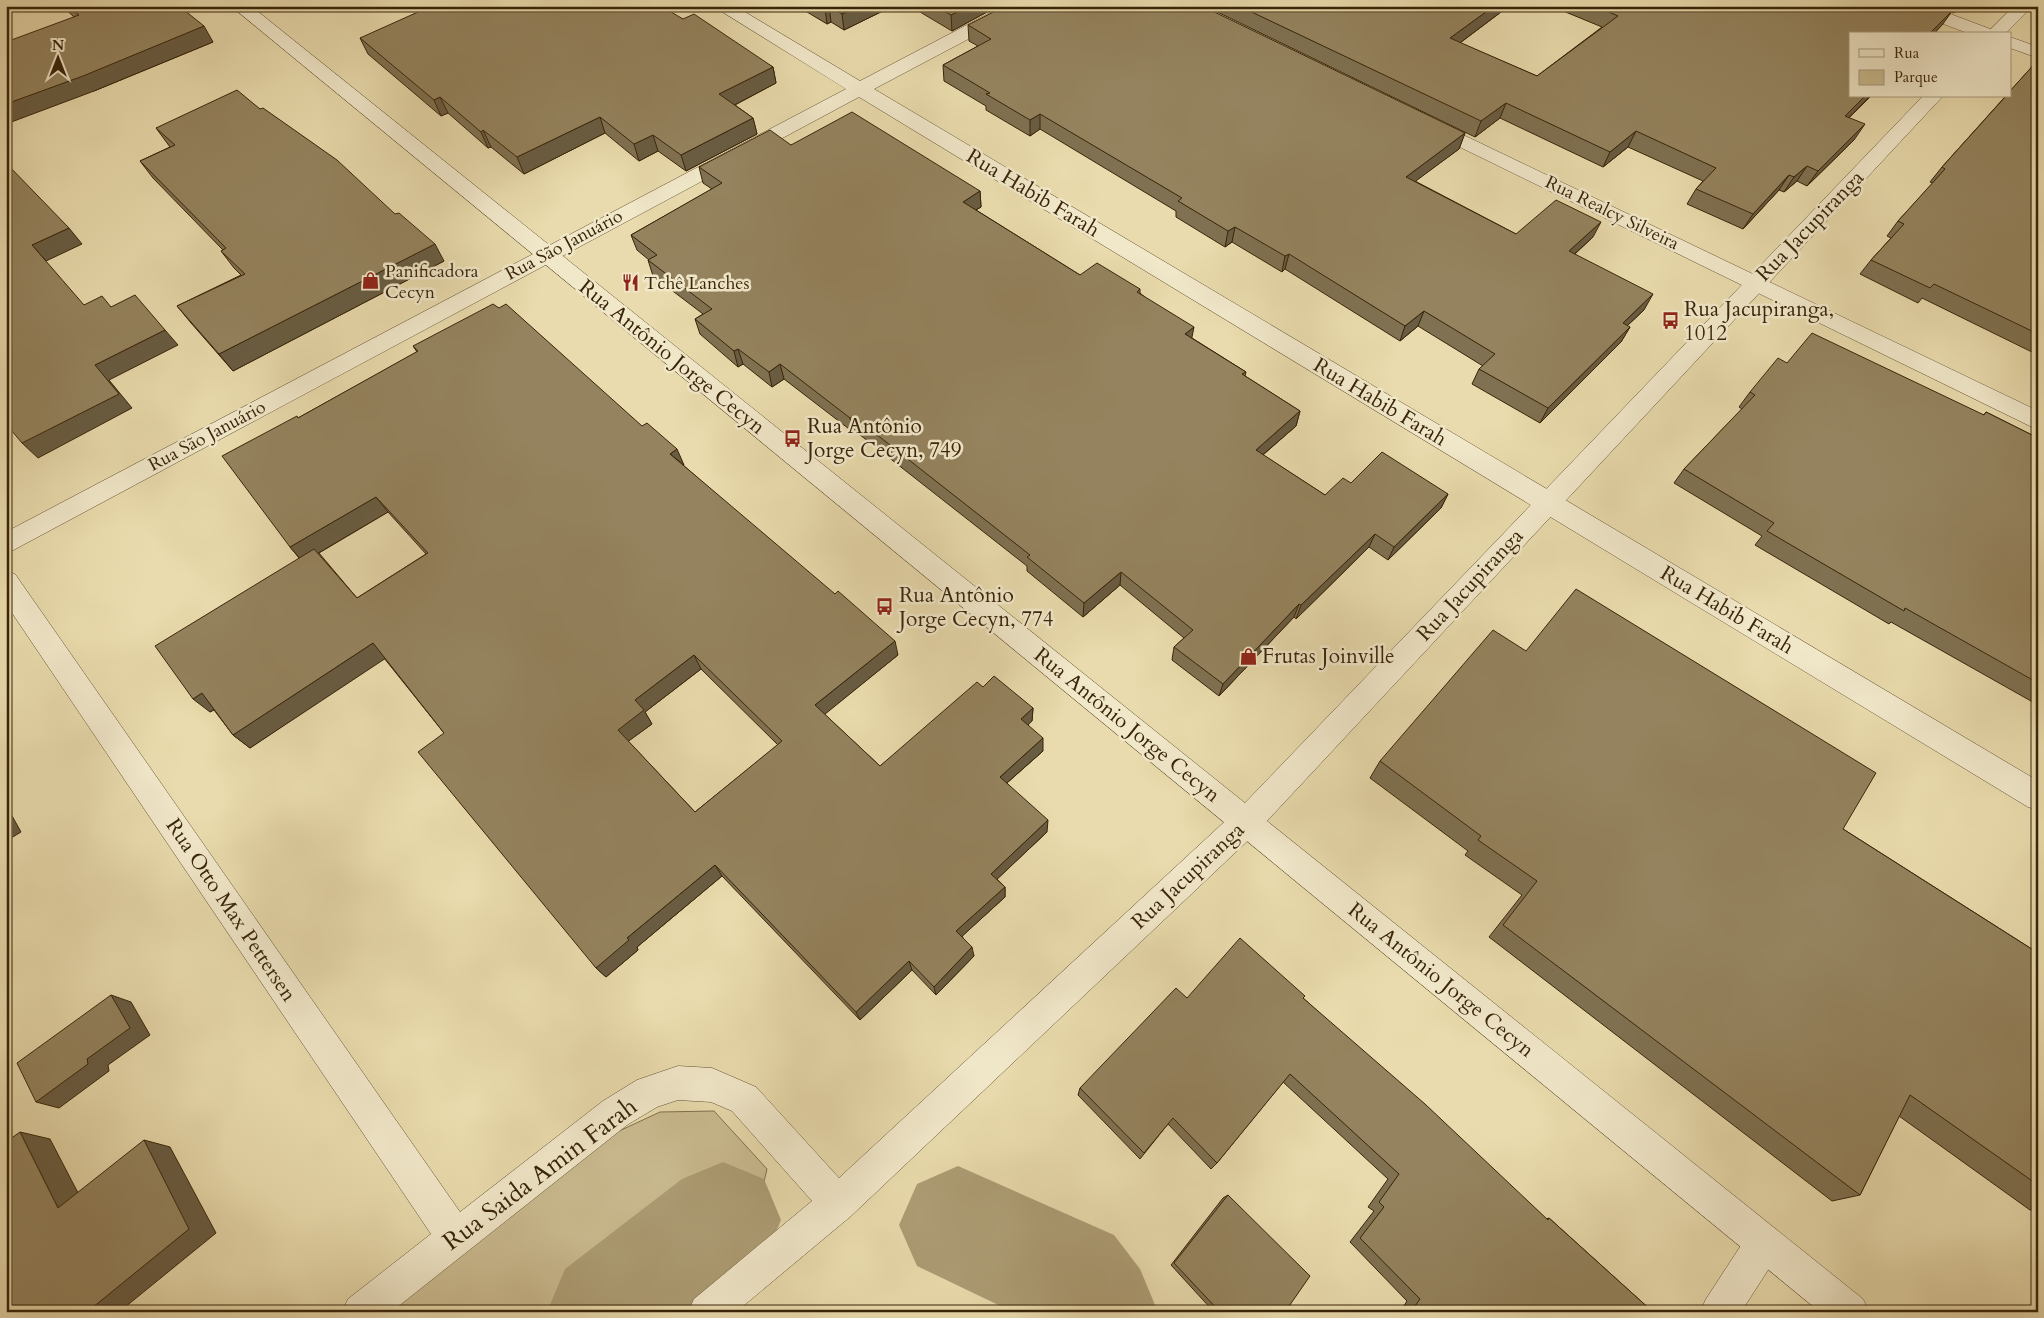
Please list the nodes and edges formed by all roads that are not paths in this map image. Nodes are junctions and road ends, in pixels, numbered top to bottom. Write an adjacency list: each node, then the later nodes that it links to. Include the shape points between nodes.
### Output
1 (240, 6): 13 (street, Rua Antônio Jorge Cecyn)
2 (722, 6): 10 (street, Rua Habib Farah)
3 (1017, 6): 10 (street, Rua São Januário)
4 (1912, 6): 6 (street)
5 (2024, 6): 7 (street)
6 (1981, 32)
7 (1997, 32)
8 (2012, 43): 9 (street)
9 (2038, 53)
10 (860, 89): 13 (street, Rua São Januário); 16 (street, Rua Habib Farah)
11 (1932, 98): 14 (street, Rua Jacupiranga)
12 (1408, 114): 14 (street, Rua Realcy Silveira)
13 (546, 254): 17 (street, Rua São Januário); 20 (street, Rua Antônio Jorge Cecyn)
14 (1755, 283): 15 (street, Rua Realcy Silveira); 16 (street, Rua Jacupiranga)
15 (2038, 420)
16 (1548, 502): 19 (street, Rua Habib Farah); 20 (street, Rua Jacupiranga)
17 (6, 544)
18 (6, 582): 22 (street, Rua Otto Max Pettersen)
19 (2038, 797)
20 (1246, 822): 21 (street, Rua Jacupiranga); 23 (street, Rua Antônio Jorge Cecyn)
21 (838, 1203): 22 (street, Rua Saida Amin Farah, via 744,1099 712,1085 678,1083 649,1092 615,1113); 25 (street, Rua Jacupiranga)
22 (456, 1238): 24 (street, Rua Saida Amin Farah)
23 (1764, 1243): 26 (street); 27 (street, Rua Antônio Jorge Cecyn)
24 (361, 1312)
25 (707, 1312)
26 (1719, 1312)
27 (1850, 1312)

